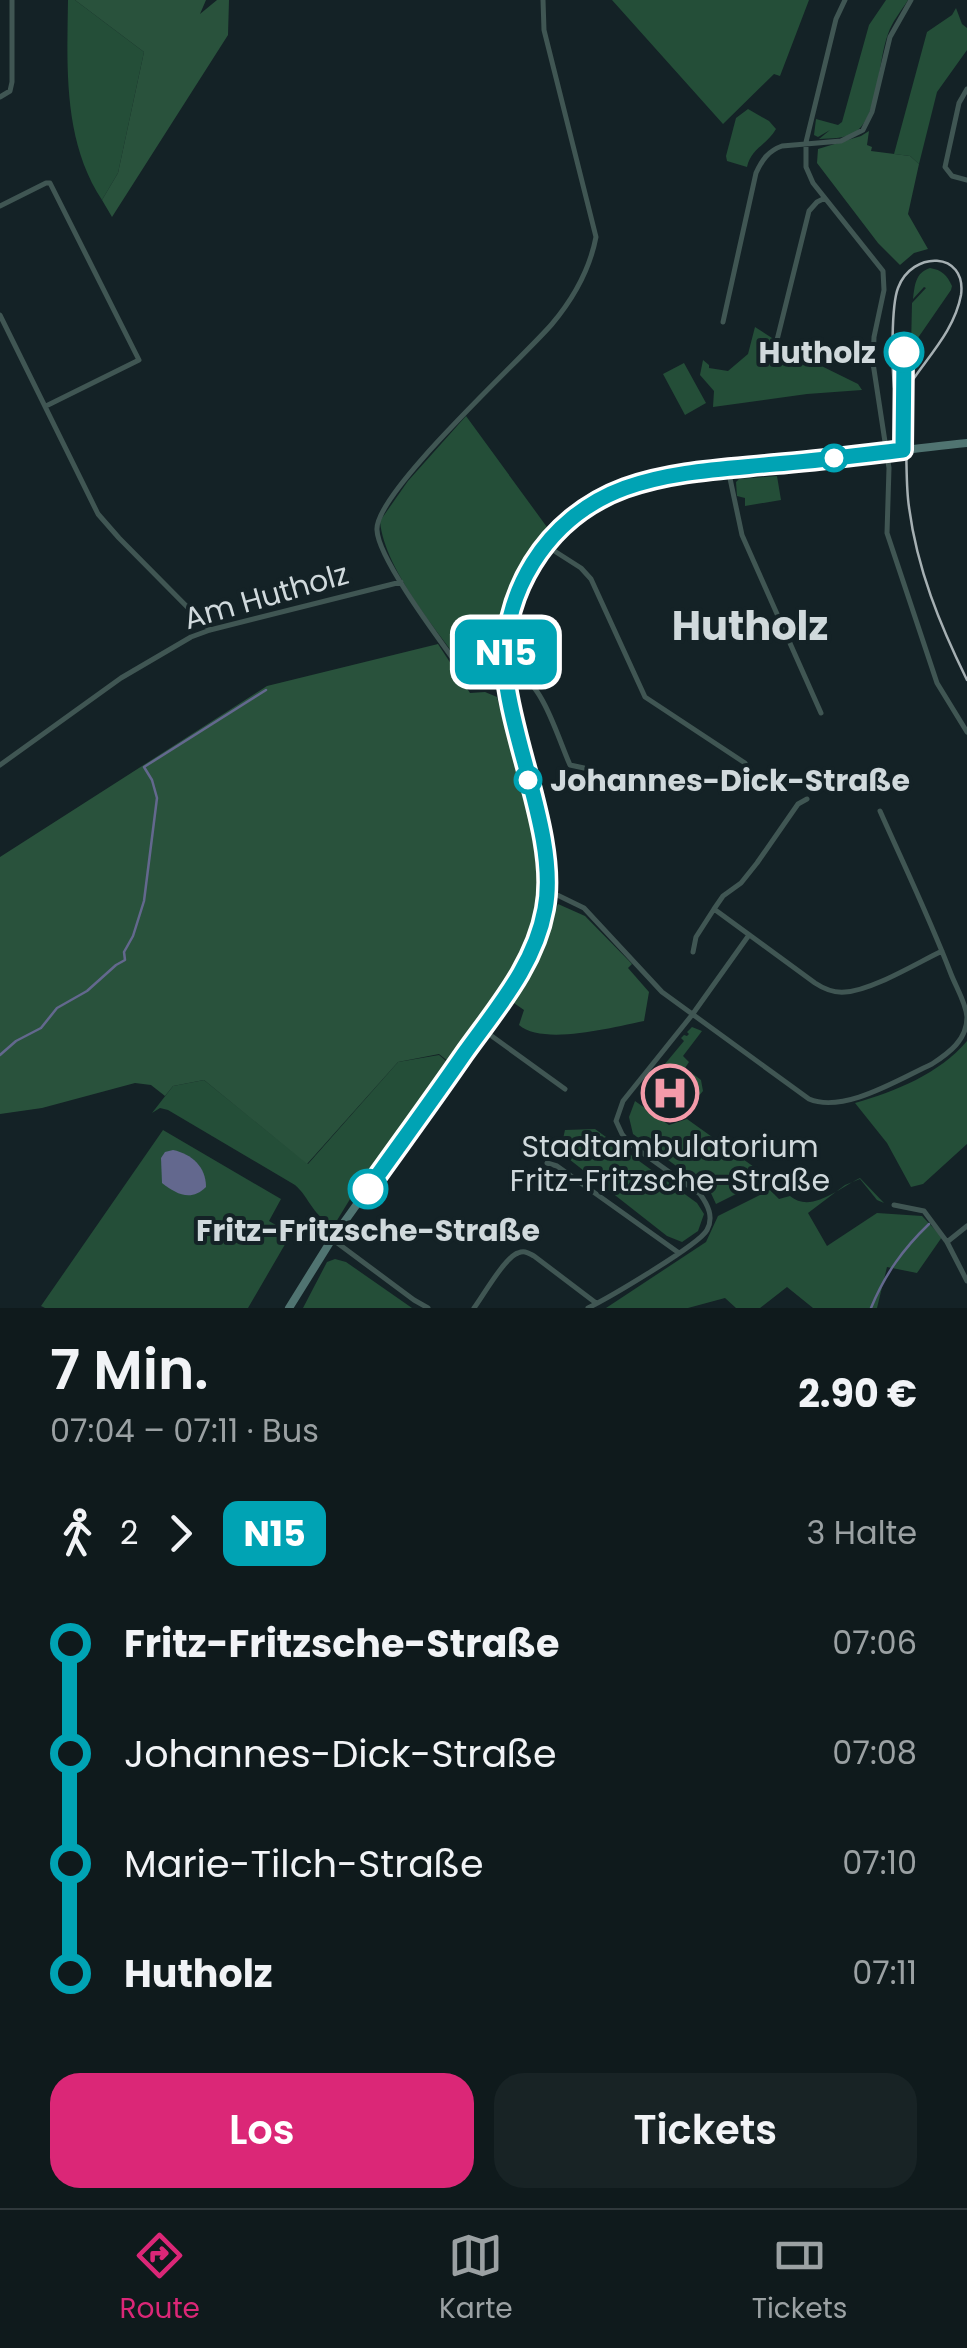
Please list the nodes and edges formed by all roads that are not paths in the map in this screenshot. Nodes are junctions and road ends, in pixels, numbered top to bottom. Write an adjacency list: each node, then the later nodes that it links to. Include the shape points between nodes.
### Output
1 (12, 0): 6 (street, via 12,82)
2 (542, 0): 19 (street, via 596,236 593,252 552,324 382,510 377,534)
3 (846, 0): 7 (street)
4 (911, 0): 7 (street, via 890,37 862,130 841,140)
5 (967, 89): 8 (street, via 945,167)
6 (0, 97)
7 (806, 142): 9 (street, via 806,167); 12 (street, via 774,149 761,162)
8 (967, 180)
9 (825, 198): 13 (street, via 809,210); 16 (street, via 883,272 873,364)
10 (0, 206): 14 (street, via 50,184 139,360)
11 (0, 316): 14 (street)
12 (722, 322)
13 (776, 344)
14 (46, 406): 20 (street, via 98,514)
15 (967, 443): 16 (main road)
16 (886, 452): 17 (main road); 23 (street, via 887,533 938,683)
17 (728, 468): 18 (main road, via 624,488 576,515); 22 (street, via 742,535)
18 (544, 545): 21 (main road, via 513,601); 24 (street, via 591,579 645,697)
19 (401, 582): 20 (street, Am Hutholz); 21 (street, via 472,685)
20 (210, 630): 25 (street, Am Hutholz, via 121,678)
21 (506, 676): 26 (street, via 520,675 532,684 570,765); 29 (main road)
22 (821, 713)
23 (967, 732)
24 (744, 763)
25 (0, 765)
26 (584, 768)
27 (807, 799): 30 (street)
28 (880, 811): 32 (street)
29 (547, 890): 34 (street, via 584,908 652,983); 35 (main road, via 533,948)
30 (714, 909): 31 (street); 33 (street)
31 (749, 935): 32 (street, via 815,984 842,992); 34 (street)
32 (942, 951): 34 (street, via 967,1016 962,1038 932,1064 849,1101 809,1098)
33 (693, 952)
34 (692, 1015): 42 (street, via 616,1120 630,1144 706,1202 708,1227)
35 (482, 1029): 36 (street); 40 (main road)
36 (565, 1089)
37 (548, 1163): 42 (street)
38 (894, 1205): 41 (street, via 924,1211)
39 (967, 1226): 41 (street)
40 (332, 1239): 45 (main road); 46 (street)
41 (947, 1242): 43 (street)
42 (679, 1253): 44 (street)
43 (967, 1282)
44 (597, 1304): 47 (street, via 520,1252); 48 (street)
45 (289, 1308)
46 (428, 1308)
47 (474, 1308)
48 (588, 1308)

